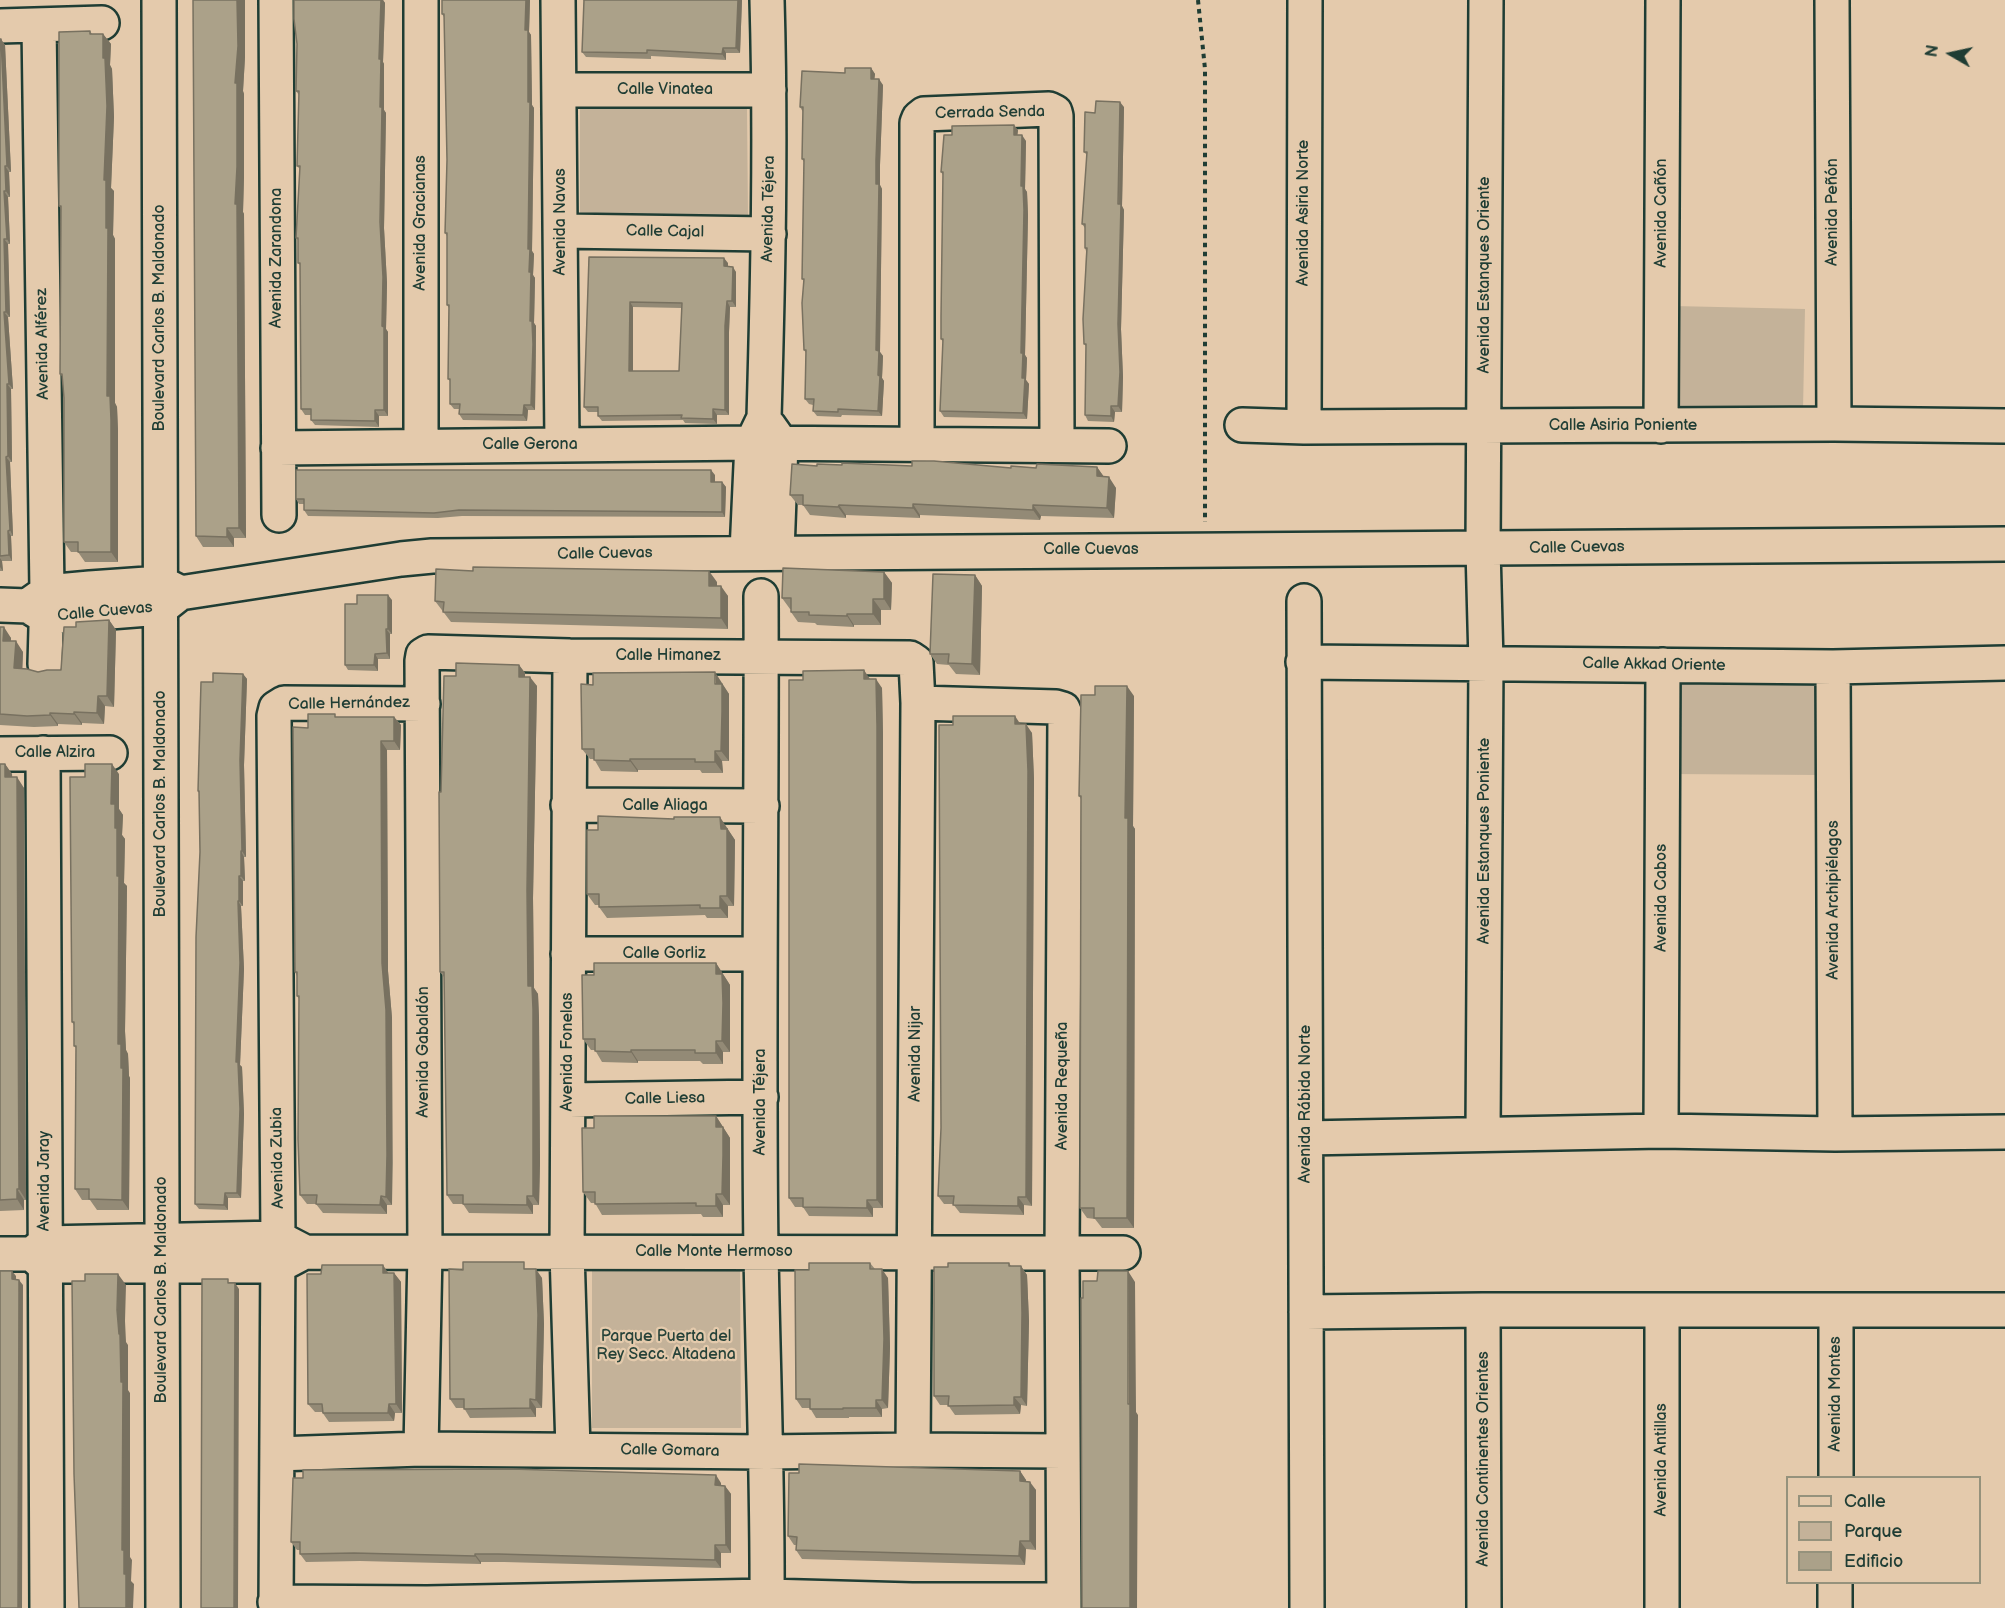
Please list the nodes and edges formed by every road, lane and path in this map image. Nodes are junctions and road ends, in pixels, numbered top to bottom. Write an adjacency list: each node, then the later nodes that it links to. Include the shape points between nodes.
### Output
1 (159, 0): 36 (street, Boulevard Carlos B. Maldonado)
2 (276, 0): 30 (street, Avenida Zarandona)
3 (420, 0): 28 (street, Avenida Gracianas)
4 (558, 0): 14 (street, Avenida Navas)
5 (767, 0): 15 (street, Avenida Téjera)
6 (1198, 0): 34 (path, via 1204,69)
7 (1305, 0): 23 (street, Avenida Asiria Norte)
8 (1486, 0): 20 (street, Avenida Estanques Oriente)
9 (1664, 0): 21 (street, Avenida Cañón)
10 (1832, 0): 18 (street, Avenida Peñón)
11 (102, 23): 12 (street)
12 (39, 25): 13 (street); 39 (street, Avenida Alférez)
13 (0, 27)
14 (560, 90): 15 (street, Calle Vinatea); 16 (street, Avenida Navas)
15 (770, 90): 17 (street, Avenida Téjera)
16 (561, 231): 17 (street, Calle Cajal); 26 (street, Avenida Navas)
17 (769, 234): 24 (street, Avenida Téjera)
18 (1834, 424): 21 (street, Calle Asiria Poniente); 22 (street, Calle Asiria Poniente)
19 (1242, 425): 23 (street, Calle Asiria Poniente)
20 (1484, 425): 21 (street, Calle Asiria Poniente); 23 (street, Calle Asiria Poniente); 33 (street, Avenida Estanques Oriente)
21 (1661, 426)
22 (2005, 426)
23 (1304, 427)
24 (766, 435): 25 (street); 26 (street, Calle Gerona); 35 (street, Avenida Téjera)
25 (917, 443): 27 (street); 27 (street, Cerrada Senda, via 917,123 924,114 1049,109 1056,116)
26 (562, 445): 28 (street, Calle Gerona)
27 (1057, 445): 29 (street)
28 (420, 446): 30 (street, Calle Gerona)
29 (1109, 446)
30 (279, 448): 31 (street, Avenida Zarandona)
31 (279, 515)
32 (2005, 544): 33 (street, Calle Cuevas)
33 (1483, 549): 34 (street, Calle Cuevas); 45 (street, Avenida Estanques Poniente)
34 (1204, 550): 35 (street, Calle Cuevas)
35 (762, 552): 36 (street, Calle Cuevas, via 432,556)
36 (167, 595): 39 (street, Calle Cuevas); 67 (street, Boulevard Carlos B. Maldonado)
37 (761, 596): 42 (street, Avenida Téjera)
38 (1304, 601): 44 (street, Avenida Rábida Norte)
39 (30, 605): 47 (street, Avenida Alférez)
40 (423, 656): 41 (street, Calle Himanez, via 428,652); 51 (street, Avenida Gabaldón)
41 (570, 656): 42 (street, Calle Himanez); 56 (street, Avenida Fonelas)
42 (762, 657): 43 (street, Calle Himanez); 57 (street, Avenida Téjera)
43 (914, 659): 50 (street, Avenida Nijar)
44 (1304, 662): 45 (street, Calle Akkad Oriente); 66 (street, Avenida Rábida Norte)
45 (1486, 662): 48 (street, Calle Akkad Oriente); 64 (street, Avenida Estanques Poniente)
46 (2005, 663): 49 (street, Calle Akkad Oriente)
47 (45, 664)
48 (1663, 665): 49 (street, Calle Akkad Oriente); 62 (street, Avenida Cabos)
49 (1833, 667): 65 (street, Avenida Archipiélagos)
50 (918, 703): 72 (street, Avenida Nijar); 73 (street, Avenida Requeña, via 1056,707 1065,714)
51 (423, 704): 52 (street, Calle Hernández, via 284,703); 69 (street, Avenida Gabaldón)
52 (276, 708): 68 (street, Avenida Zubia)
53 (43, 753): 54 (street, Calle Alzira); 55 (street, Calle Alzira); 75 (street, Avenida Jaray)
54 (110, 753)
55 (0, 754)
56 (568, 805): 57 (street, Calle Aliaga); 58 (street, Avenida Fonelas)
57 (762, 806): 59 (street, Avenida Téjera)
58 (568, 954): 59 (street, Calle Gorliz); 61 (street, Avenida Fonelas)
59 (759, 954): 60 (street, Avenida Téjera)
60 (761, 1097): 61 (street, Calle Liesa); 71 (street, Avenida Téjera)
61 (569, 1100): 70 (street, Avenida Fonelas)
62 (1661, 1131): 64 (street); 65 (street)
63 (2005, 1132): 65 (street)
64 (1483, 1133): 66 (street)
65 (1835, 1134)
66 (1306, 1138): 80 (street, Avenida Rábida Norte)
67 (162, 1252): 68 (street, Calle Monte Hermoso); 75 (street, Calle Monte Hermoso); 96 (street, Boulevard Carlos B. Maldonado)
68 (287, 1252): 69 (street, Calle Monte Hermoso); 86 (street, Avenida Zubia)
69 (425, 1252): 70 (street, Calle Monte Hermoso); 81 (street, Avenida Gabaldón)
70 (567, 1252): 71 (street, Calle Monte Hermoso); 82 (street, Avenida Fonelas)
71 (761, 1252): 72 (street, Calle Monte Hermoso); 85 (street, Avenida Téjera)
72 (914, 1253): 73 (street, Calle Monte Hermoso); 83 (street, Avenida Nijar)
73 (1062, 1253): 74 (street, Calle Monte Hermoso); 84 (street, Avenida Requeña)
74 (1123, 1253)
75 (30, 1254): 95 (street, Avenida Jaray)
76 (1483, 1310): 79 (street); 80 (street); 98 (street, Avenida Continentes Orientes)
77 (1836, 1310): 78 (street); 79 (street); 87 (street, Avenida Montes)
78 (2005, 1310)
79 (1662, 1311): 99 (street, Avenida Antillas)
80 (1306, 1312): 97 (street, Avenida Rábida Norte)
81 (421, 1449): 82 (street, Calle Gomara); 86 (street, Calle Gomara)
82 (573, 1449): 85 (street, Calle Gomara)
83 (913, 1450): 84 (street, Calle Gomara); 85 (street, Calle Gomara)
84 (1063, 1451): 92 (street, Avenida Requeña)
85 (767, 1452): 89 (street, Avenida Téjera)
86 (277, 1454): 93 (street, Avenida Zubia)
87 (1836, 1476)
88 (1835, 1584): 100 (street)
89 (767, 1602): 90 (street); 91 (street)
90 (569, 1603): 94 (street)
91 (912, 1604): 92 (street)
92 (1064, 1604)
93 (275, 1605): 94 (street)
94 (427, 1605)
95 (46, 1608)
96 (163, 1608)
97 (1307, 1608)
98 (1484, 1608)
99 (1662, 1608)
100 (1835, 1608)

